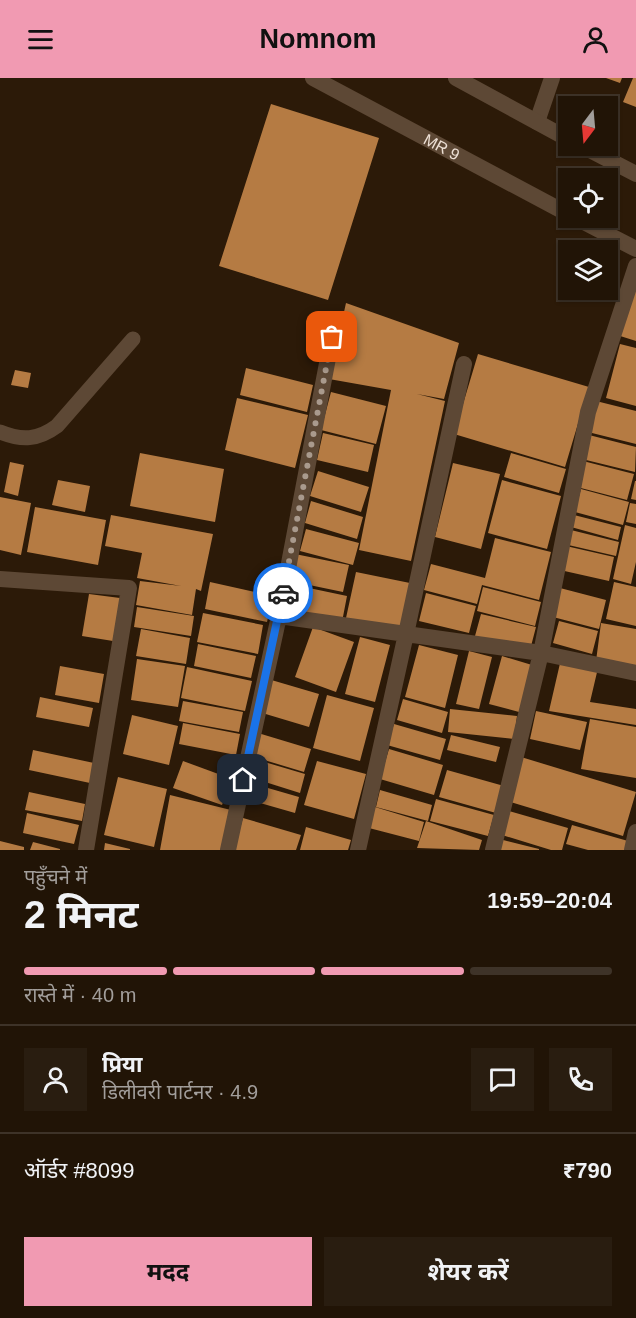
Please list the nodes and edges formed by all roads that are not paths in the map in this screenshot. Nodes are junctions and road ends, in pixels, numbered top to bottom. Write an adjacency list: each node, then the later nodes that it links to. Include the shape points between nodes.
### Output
1 (313, 78): 8 (street, MR 9)
2 (456, 78): 4 (street)
3 (552, 78): 4 (street)
4 (537, 122): 5 (street)
5 (558, 134)
6 (601, 156): 7 (street)
7 (636, 174)
8 (558, 209)
9 (595, 228): 10 (street)
10 (636, 249)
11 (636, 266): 19 (street, via 588,412)
12 (332, 337): 17 (street)
13 (133, 339): 15 (lane, via 45,435 23,439)
14 (464, 364): 18 (street)
15 (0, 432)
16 (0, 579): 22 (street, via 129,588)
17 (279, 616): 18 (street); 23 (street)
18 (406, 634): 19 (street); 24 (street)
19 (541, 653): 20 (street); 25 (street)
20 (636, 673)
21 (636, 832): 26 (street)
22 (86, 850)
23 (228, 850)
24 (358, 850)
25 (493, 850)
26 (632, 850)

